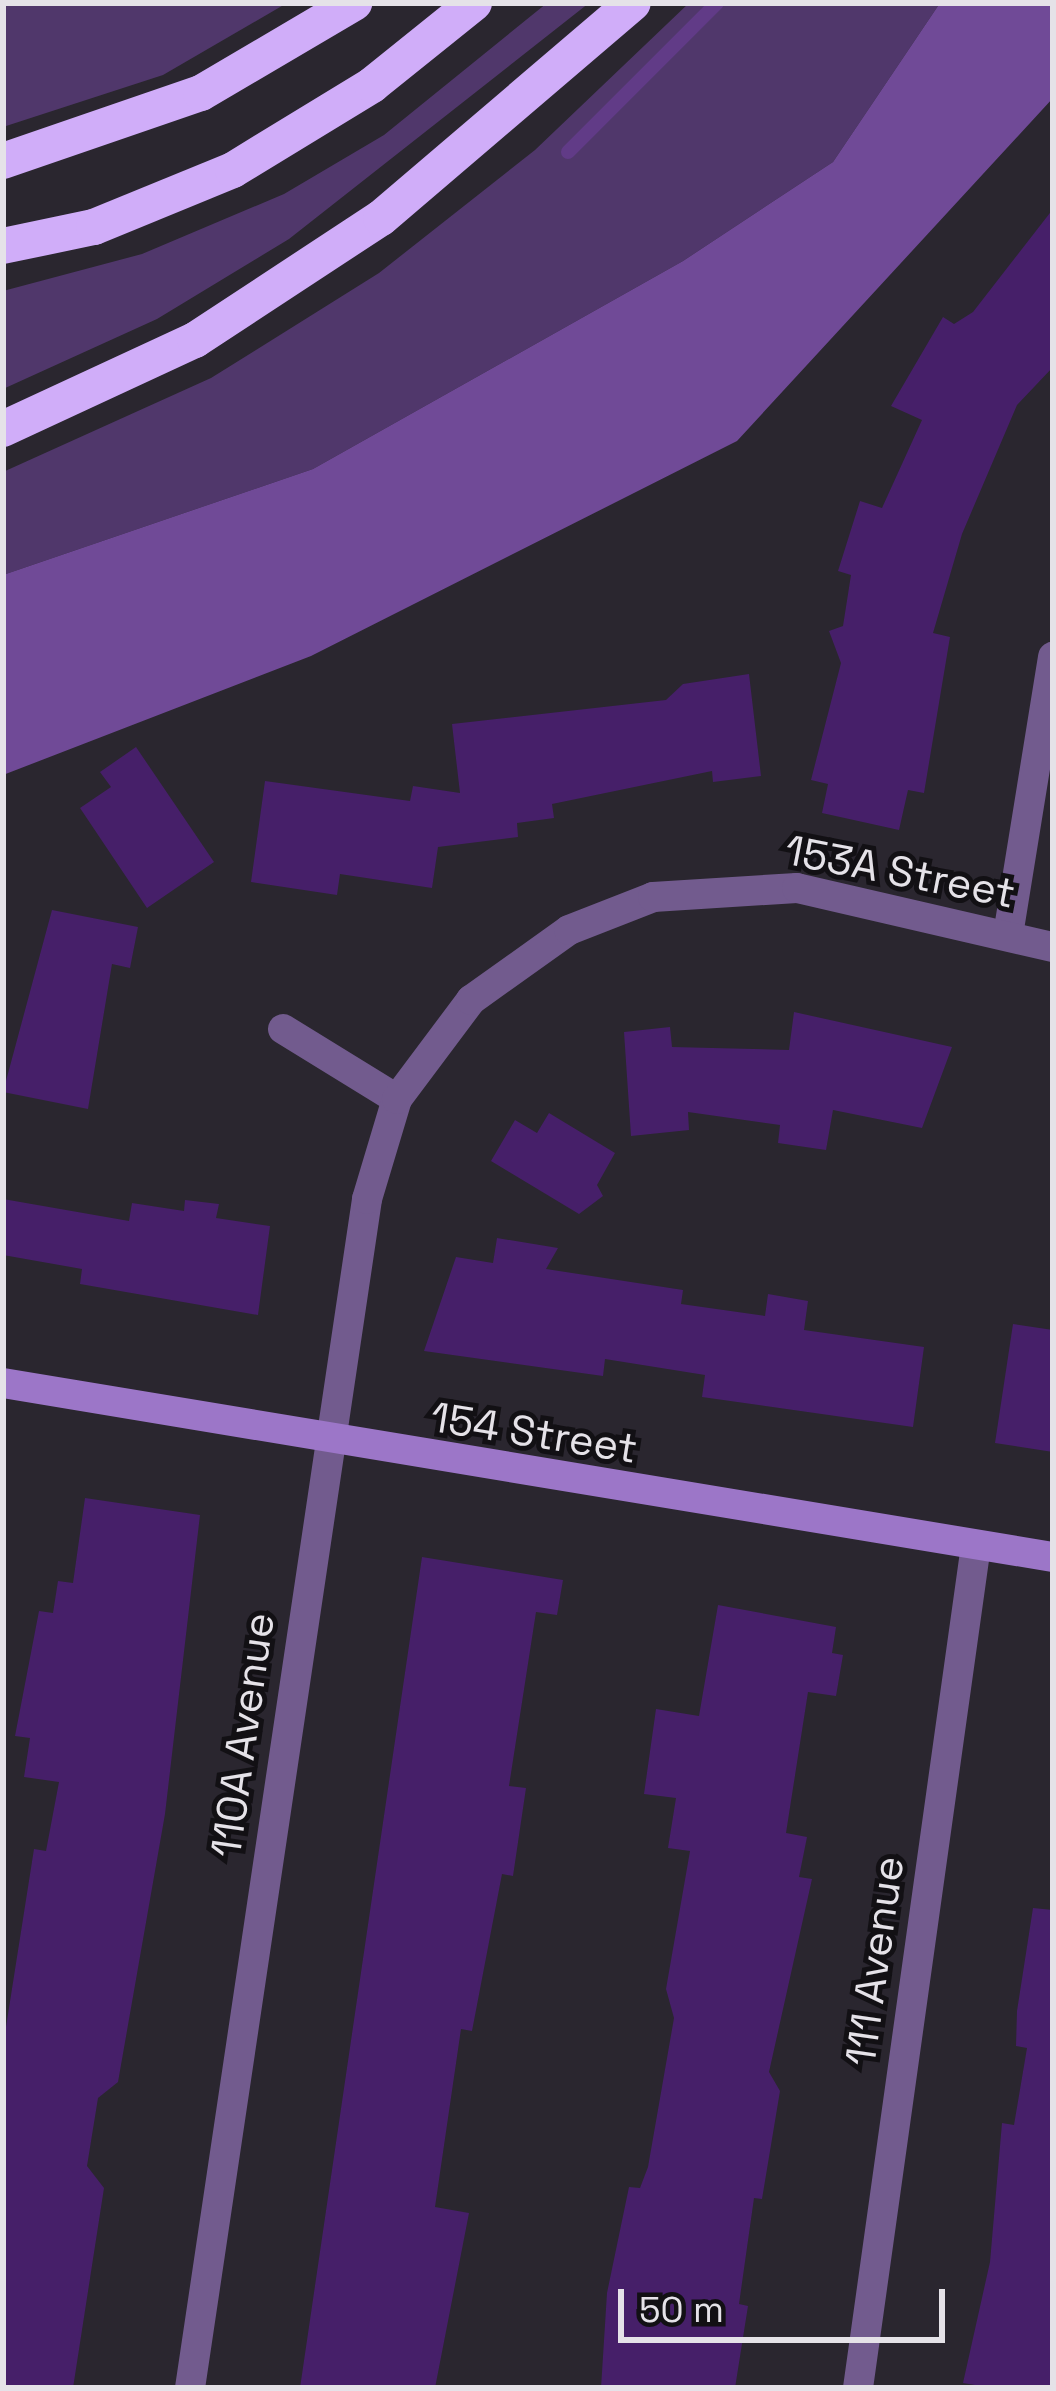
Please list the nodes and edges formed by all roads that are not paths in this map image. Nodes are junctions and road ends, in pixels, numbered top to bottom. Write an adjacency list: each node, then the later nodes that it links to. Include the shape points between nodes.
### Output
1 (354, 3): 4 (highway, via 201,93)
2 (474, 3): 5 (highway, via 372,85 232,170 94,226)
3 (633, 3): 6 (highway, via 381,218 195,340)
4 (3, 161)
5 (3, 246)
6 (3, 429)
7 (1053, 657): 8 (street)
8 (1008, 935): 9 (street, 153A Street); 10 (street, 153A Street, via 797,888 708,888 569,930)
9 (1053, 947)
10 (470, 1000): 12 (street, 110A Avenue)
11 (283, 1029): 12 (street)
12 (398, 1100): 14 (street, 110A Avenue, via 367,1199)
13 (3, 1383): 14 (street, 154 Street)
14 (330, 1443): 15 (street, 154 Street); 17 (street, 110A Avenue)
15 (976, 1545): 16 (street, 154 Street); 18 (street, 111 Avenue)
16 (1053, 1557)
17 (190, 2388)
18 (858, 2388)

